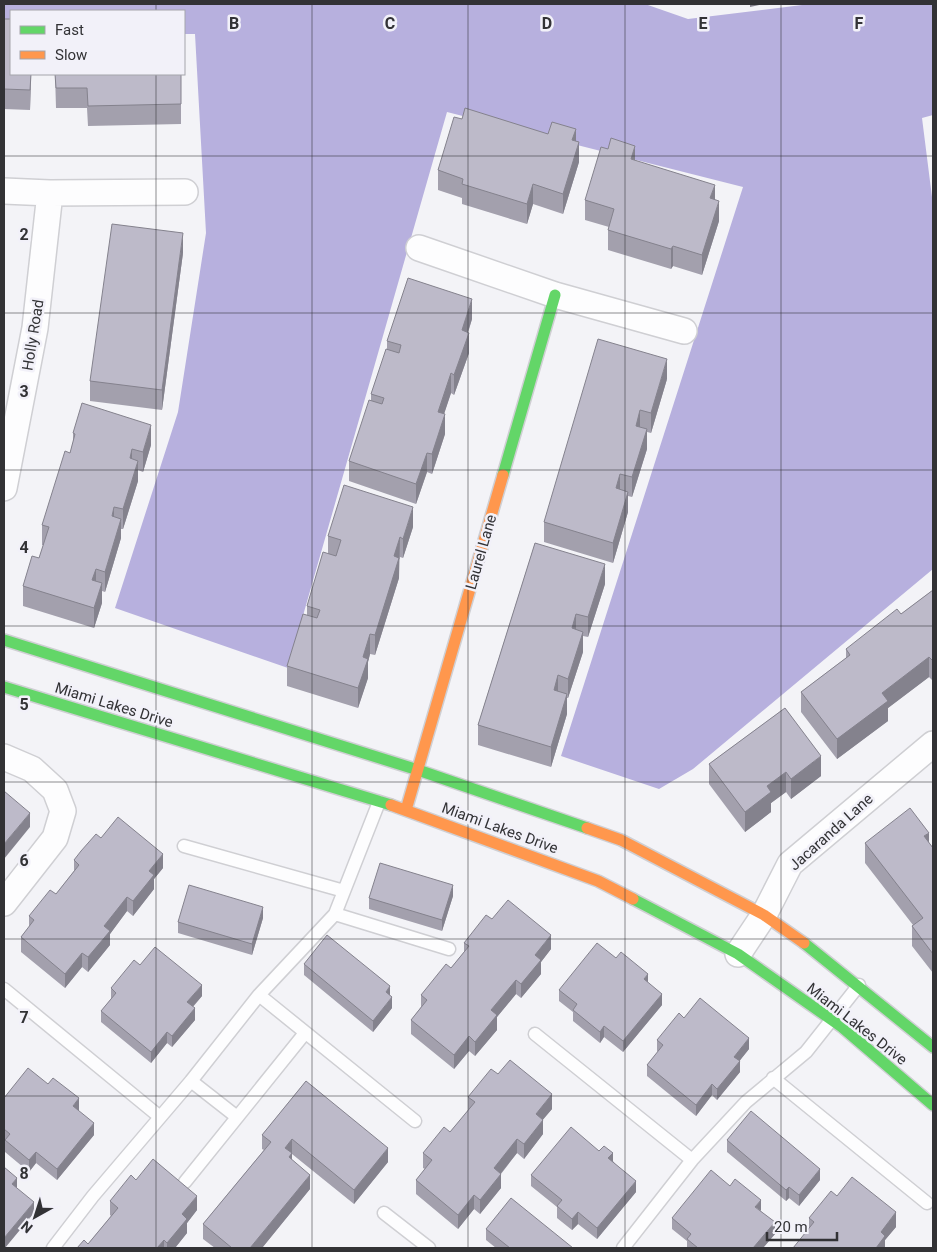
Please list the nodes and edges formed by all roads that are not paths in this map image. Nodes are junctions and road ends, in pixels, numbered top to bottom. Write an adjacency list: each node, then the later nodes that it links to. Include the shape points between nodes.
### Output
1 (4, 190): 3 (street)
2 (185, 192): 3 (street)
3 (50, 193): 7 (street, Holly Road, via 35,328)
4 (419, 248): 5 (street)
5 (555, 294): 6 (street); 12 (main road, Laurel Lane)
6 (684, 331)
7 (5, 479)
8 (4, 640): 12 (main road, Miami Lakes Drive)
9 (4, 686): 13 (main road, Miami Lakes Drive)
10 (931, 751): 19 (street, Jacaranda Lane, via 790,864)
11 (4, 757): 17 (street, via 32,769 55,790 63,811 55,838)
12 (418, 770): 14 (main road, Laurel Lane); 19 (main road, Miami Lakes Drive, via 621,840)
13 (379, 802): 14 (main road, Miami Lakes Drive); 16 (lane)
14 (406, 810): 21 (main road, Miami Lakes Drive, via 598,881)
15 (184, 846): 16 (lane)
16 (344, 891): 18 (lane)
17 (4, 903)
18 (335, 914): 20 (lane); 24 (lane)
19 (764, 915): 21 (street, Jacaranda Lane); 22 (main road, Miami Lakes Drive)
20 (449, 949)
21 (738, 954): 25 (main road, Miami Lakes Drive)
22 (859, 985): 25 (lane); 28 (main road, Miami Lakes Drive)
23 (4, 989): 32 (lane)
24 (259, 995): 26 (lane); 30 (lane)
25 (832, 1021): 29 (lane, via 806,1052); 31 (main road, Miami Lakes Drive)
26 (305, 1033): 33 (lane); 34 (lane)
27 (535, 1034): 35 (lane)
28 (933, 1047)
29 (773, 1078): 35 (lane); 37 (lane)
30 (191, 1081): 32 (lane); 33 (lane)
31 (933, 1105)
32 (160, 1117): 39 (lane)
33 (237, 1117): 36 (lane)
34 (415, 1121)
35 (692, 1160): 41 (lane)
36 (186, 1182)
37 (927, 1204)
38 (384, 1213): 40 (lane)
39 (53, 1248)
40 (429, 1248)
41 (623, 1248)

